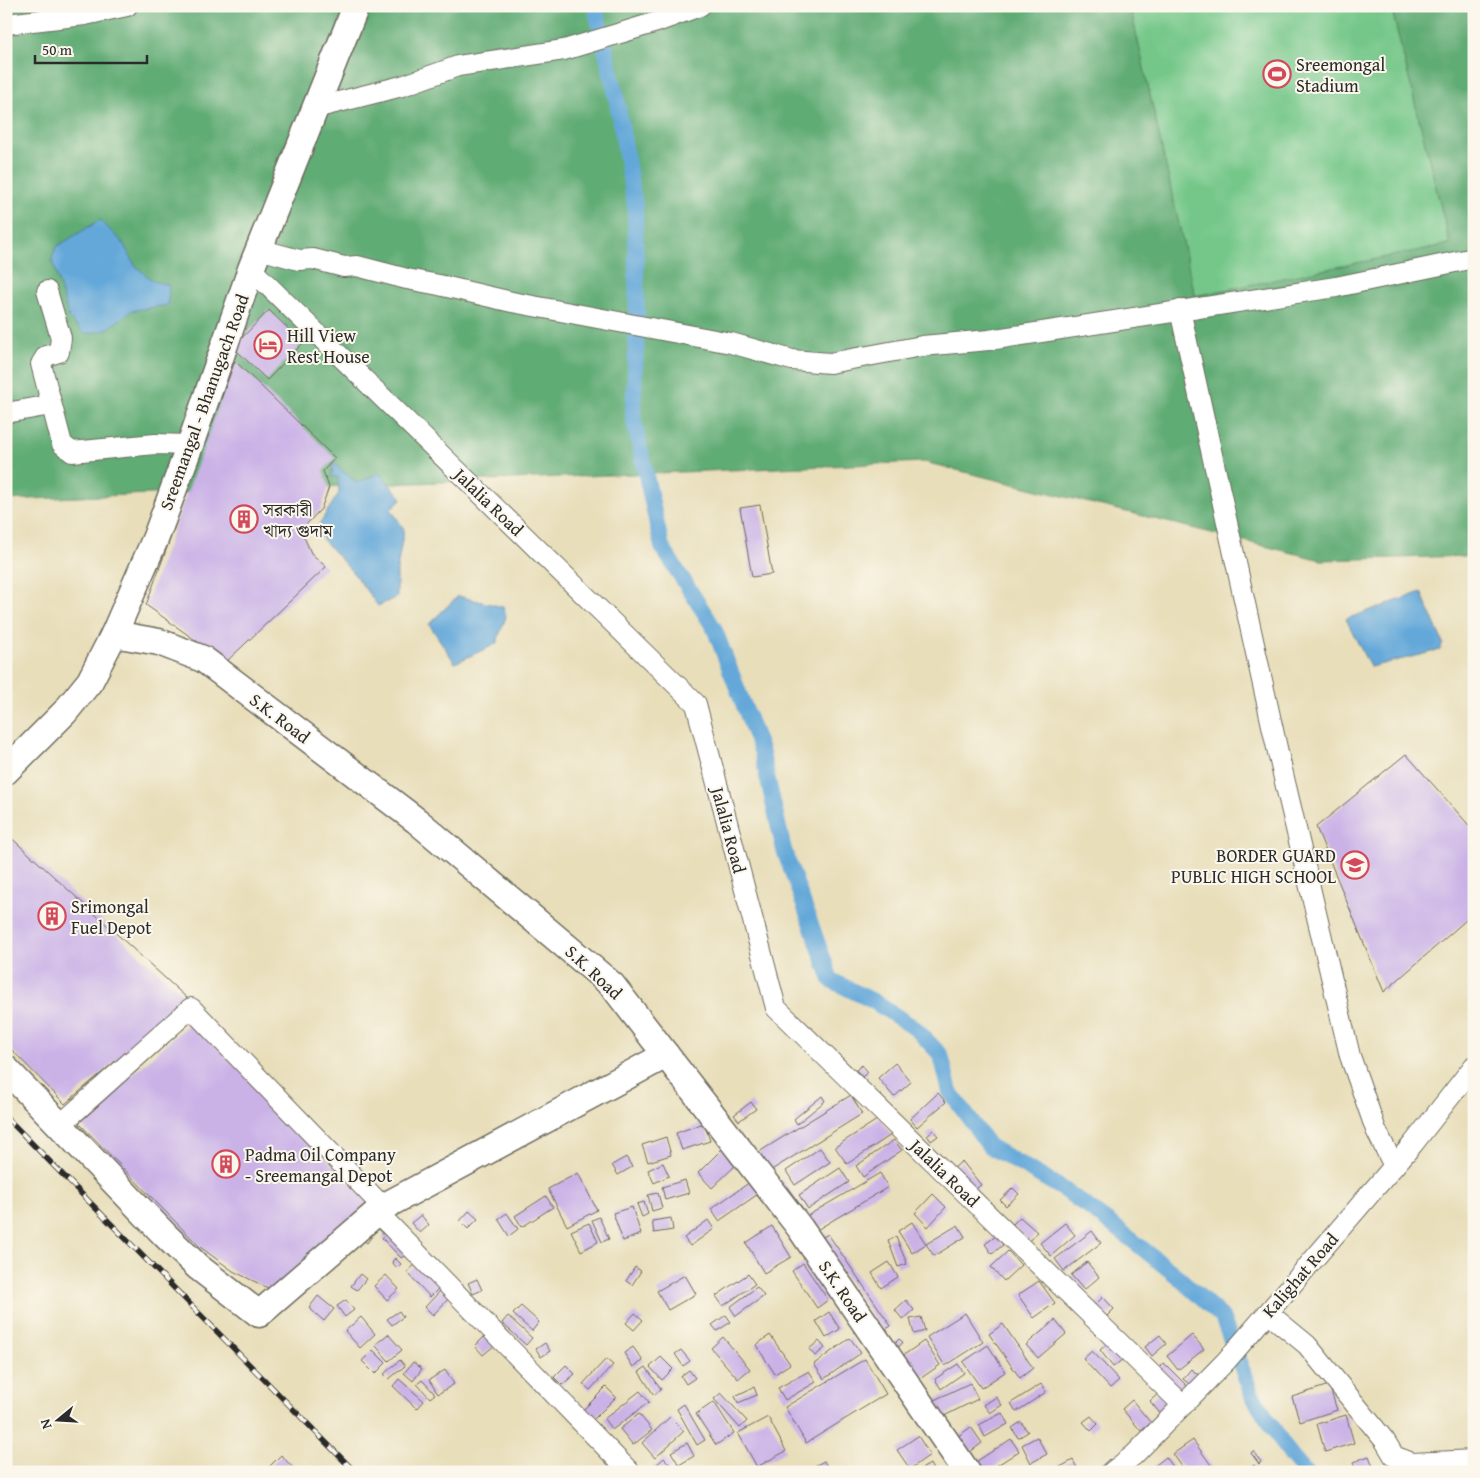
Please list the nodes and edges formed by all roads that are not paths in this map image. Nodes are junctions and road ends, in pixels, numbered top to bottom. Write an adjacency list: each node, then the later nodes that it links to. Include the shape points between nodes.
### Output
1 (127, 6): 4 (street, via 85,15)
2 (356, 6): 5 (main road, Sreemangal - Bhanugach Road)
3 (700, 6): 5 (street, via 572,48 458,66 402,86)
4 (6, 24)
5 (315, 108): 7 (main road, Sreemangal - Bhanugach Road)
6 (1474, 258): 9 (street, via 1336,287)
7 (255, 259): 9 (street, via 313,259 344,267 357,266 512,302 731,343 792,360 830,363 922,346 990,340); 12 (main road, Sreemangal - Bhanugach Road); 22 (street, Jalalia Road, via 696,704 776,1008)
8 (47, 292): 10 (street, via 61,338 59,352 46,356 41,364)
9 (1180, 310): 19 (street, via 1279,757 1350,1056 1376,1130)
10 (51, 405): 11 (street); 12 (street, via 62,444 72,452 155,444)
11 (6, 413)
12 (190, 445): 13 (main road, Sreemangal - Bhanugach Road, via 156,538)
13 (114, 634): 14 (main road, Sreemangal - Bhanugach Road, via 90,681 66,712); 15 (main road, S.K. Road, via 159,642 203,659 409,815 612,984)
14 (6, 771)
15 (666, 1055): 20 (main road); 25 (main road, S.K. Road, via 800,1228)
16 (1474, 1066): 19 (street, Kalighat Road)
17 (6, 1068): 18 (main road)
18 (60, 1125): 20 (main road, via 198,1267 260,1314); 20 (street, via 191,1008)
19 (1394, 1166): 21 (street, Kalighat Road)
20 (380, 1209): 24 (street)
21 (1268, 1313): 22 (street, Kalighat Road); 23 (street, via 1307,1345 1394,1456 1412,1463)
22 (1183, 1405): 26 (street, Kalighat Road, via 1134,1455)
23 (1474, 1460)
24 (630, 1472)
25 (967, 1472)
26 (1112, 1472)

